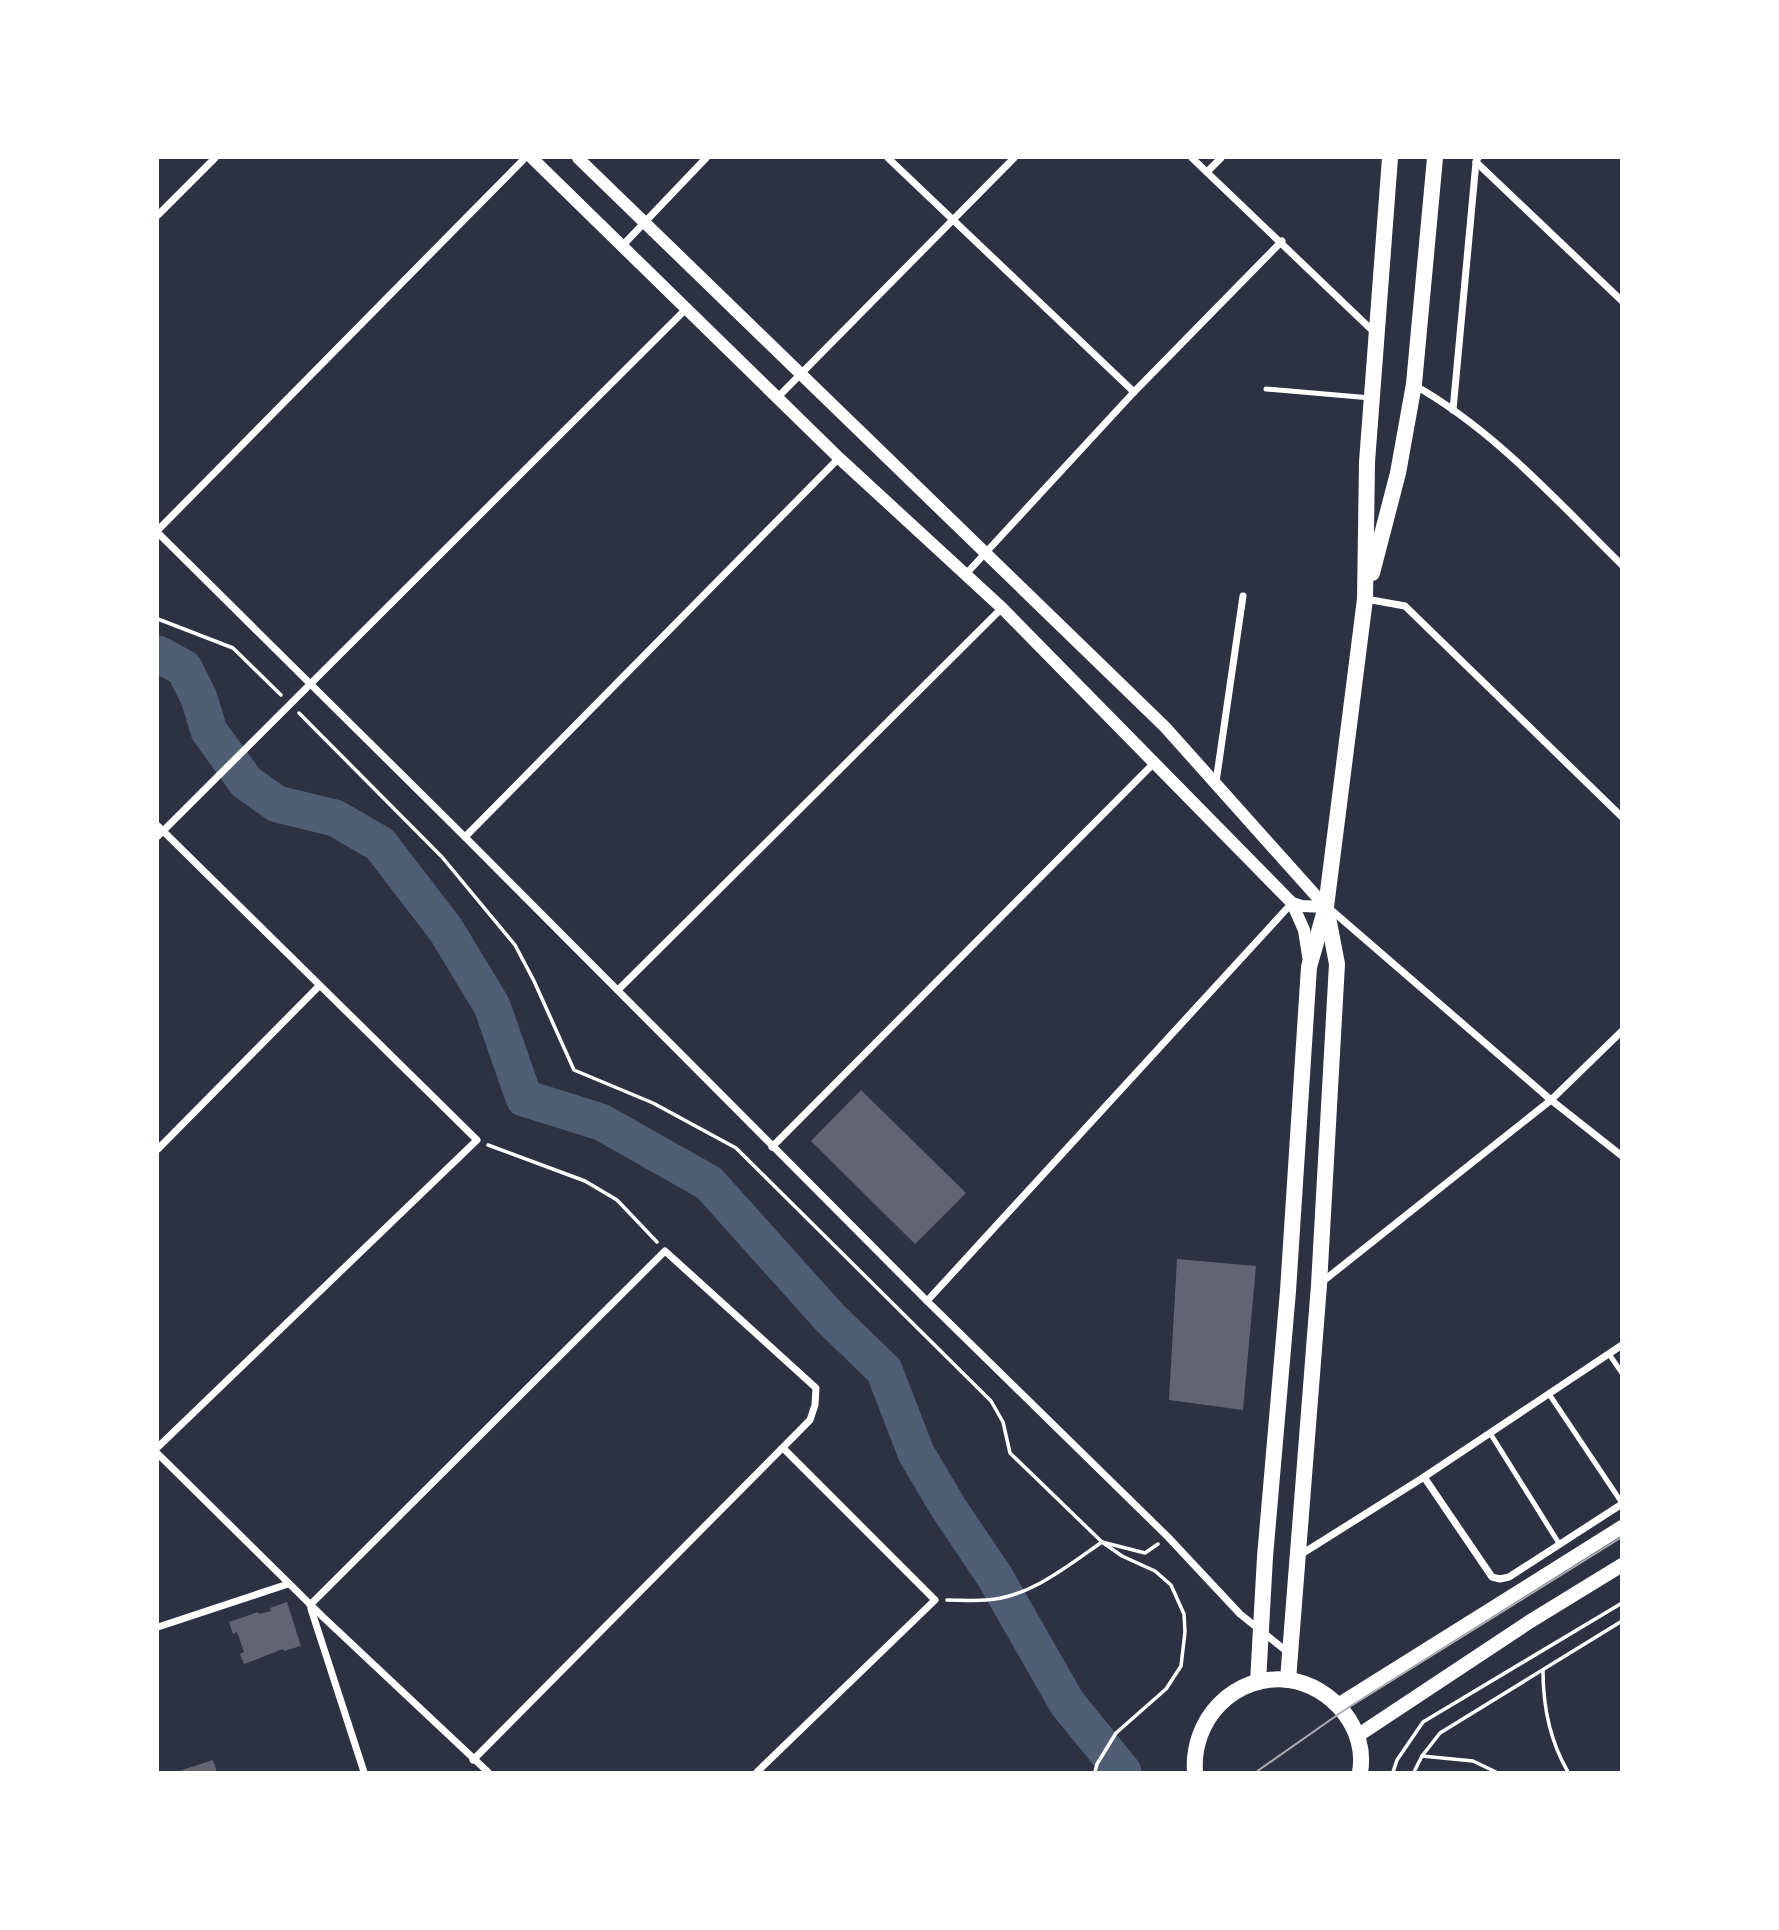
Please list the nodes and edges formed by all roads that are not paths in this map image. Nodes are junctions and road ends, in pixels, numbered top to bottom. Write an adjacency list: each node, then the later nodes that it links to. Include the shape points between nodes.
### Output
1 (215, 158): 14 (street)
2 (525, 158): 30 (street)
3 (532, 158): 18 (street)
4 (578, 158): 16 (street)
5 (706, 158): 16 (street)
6 (888, 158): 15 (street)
7 (1014, 158): 15 (street)
8 (1192, 158): 13 (street)
9 (1221, 158): 13 (street)
10 (1390, 158): 21 (main road)
11 (1435, 158): 23 (main road)
12 (1477, 160): 19 (street); 28 (street)
13 (1207, 172): 17 (street)
14 (158, 215)
15 (954, 219): 22 (street); 25 (street)
16 (644, 221): 18 (street); 22 (street)
17 (1282, 241): 21 (street); 25 (street)
18 (623, 244): 20 (street)
19 (1622, 300)
20 (687, 307): 26 (street); 37 (street)
21 (1376, 335): 27 (main road)
22 (800, 374): 26 (street); 31 (street)
23 (1413, 384): 28 (street); 35 (main road, via 1398,473)
24 (1266, 389): 27 (lane)
25 (1134, 392): 31 (street)
26 (778, 397): 29 (street)
27 (1371, 398): 35 (main road)
28 (1453, 410): 32 (street, via 1512,457)
29 (839, 458): 33 (street); 42 (street)
30 (158, 532): 37 (street)
31 (988, 552): 33 (street); 39 (street)
32 (1622, 565)
33 (966, 574): 36 (street)
34 (1243, 596): 39 (street)
35 (1366, 599): 40 (street, via 1405,606); 44 (main road)
36 (1002, 608): 38 (street); 47 (street)
37 (310, 685): 41 (street); 42 (street)
38 (1155, 762): 43 (street); 50 (street)
39 (1216, 783): 44 (street)
40 (1622, 817)
41 (159, 831): 46 (street)
42 (465, 837): 47 (street)
43 (1292, 904): 44 (street); 45 (street, via 1304,930); 54 (street)
44 (1326, 907): 45 (main road); 49 (street); 53 (main road, via 1337,964)
45 (1309, 967): 72 (main road)
46 (318, 986): 51 (street); 60 (street, via 477,1140)
47 (618, 990): 50 (street)
48 (1622, 1031): 49 (street)
49 (1551, 1100): 52 (street); 53 (street)
50 (772, 1147): 54 (street)
51 (158, 1149)
52 (1622, 1156)
53 (1319, 1285): 67 (main road)
54 (927, 1301): 72 (street)
55 (1622, 1345): 56 (street)
56 (1609, 1354): 57 (lane); 58 (street)
57 (1622, 1373)
58 (1549, 1394): 59 (street); 64 (lane)
59 (1490, 1433): 63 (street); 66 (lane)
60 (158, 1447)
61 (783, 1448): 70 (street, via 810,1420 816,1388 665,1251); 78 (street); 81 (street, via 935,1600)
62 (158, 1454): 69 (street)
63 (1424, 1477): 66 (street, via 1492,1577 1509,1577); 67 (street)
64 (1622, 1504): 66 (street)
65 (1622, 1527): 76 (main road)
66 (1560, 1545)
67 (1297, 1556): 73 (main road)
68 (1622, 1565): 77 (main road)
69 (288, 1584): 70 (street); 71 (street)
70 (310, 1605): 78 (street); 79 (street)
71 (158, 1627)
72 (1261, 1632): 73 (street); 75 (main road)
73 (1290, 1654): 74 (main road)
74 (1288, 1680): 75 (main road); 76 (main road, via 1316,1689)
75 (1258, 1682): 82 (main road, via 1236,1690 1217,1705 1196,1746)
76 (1338, 1705): 77 (main road)
77 (1357, 1736): 83 (main road)
78 (473, 1760): 80 (street)
79 (364, 1773)
80 (488, 1773)
81 (757, 1773)
82 (1195, 1773)
83 (1360, 1773)

